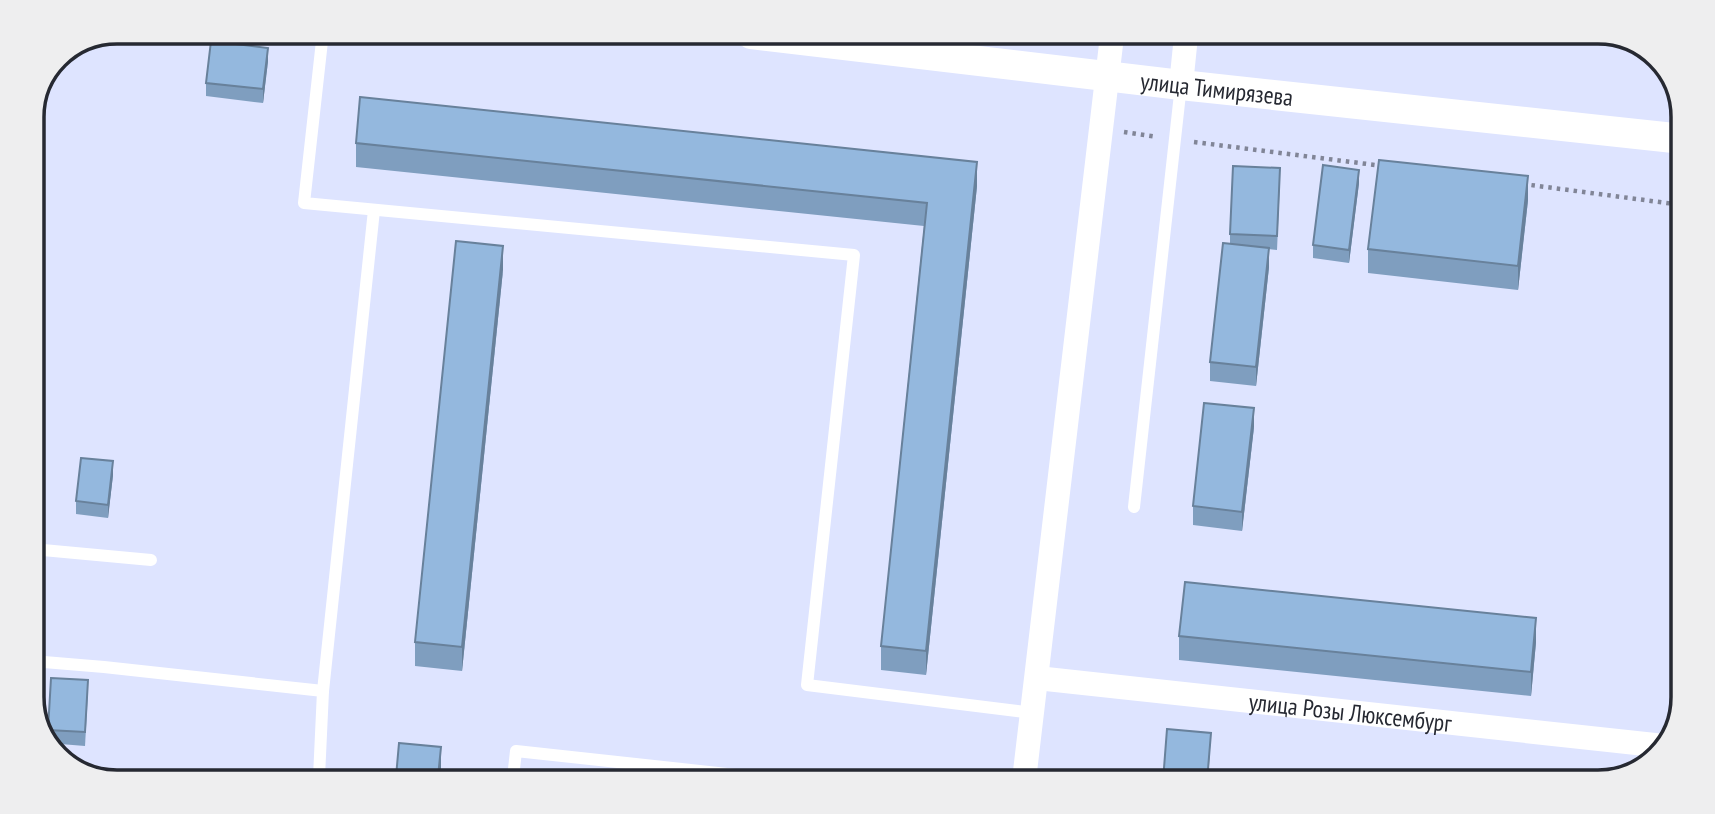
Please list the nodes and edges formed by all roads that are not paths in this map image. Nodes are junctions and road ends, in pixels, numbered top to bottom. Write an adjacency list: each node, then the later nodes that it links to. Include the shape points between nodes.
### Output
1 (322, 44): 8 (lane, via 304,203)
2 (838, 44): 5 (street, улица Тимирязева)
3 (1111, 44): 5 (street)
4 (1185, 44): 6 (street)
5 (1108, 75): 6 (street, улица Тимирязева); 13 (street)
6 (1181, 85): 7 (street, улица Тимирязева); 9 (lane)
7 (1671, 138)
8 (374, 210): 14 (lane); 15 (lane, via 854,255 807,685)
9 (1134, 507)
10 (44, 550): 11 (lane)
11 (151, 560)
12 (44, 662): 14 (lane)
13 (1037, 678): 15 (street); 16 (street, улица Розы Люксембург)
14 (323, 691): 17 (lane)
15 (1033, 713): 20 (street)
16 (1653, 745)
17 (319, 770)
18 (514, 770): 19 (lane, via 516,751)
19 (691, 770)
20 (1025, 770)

